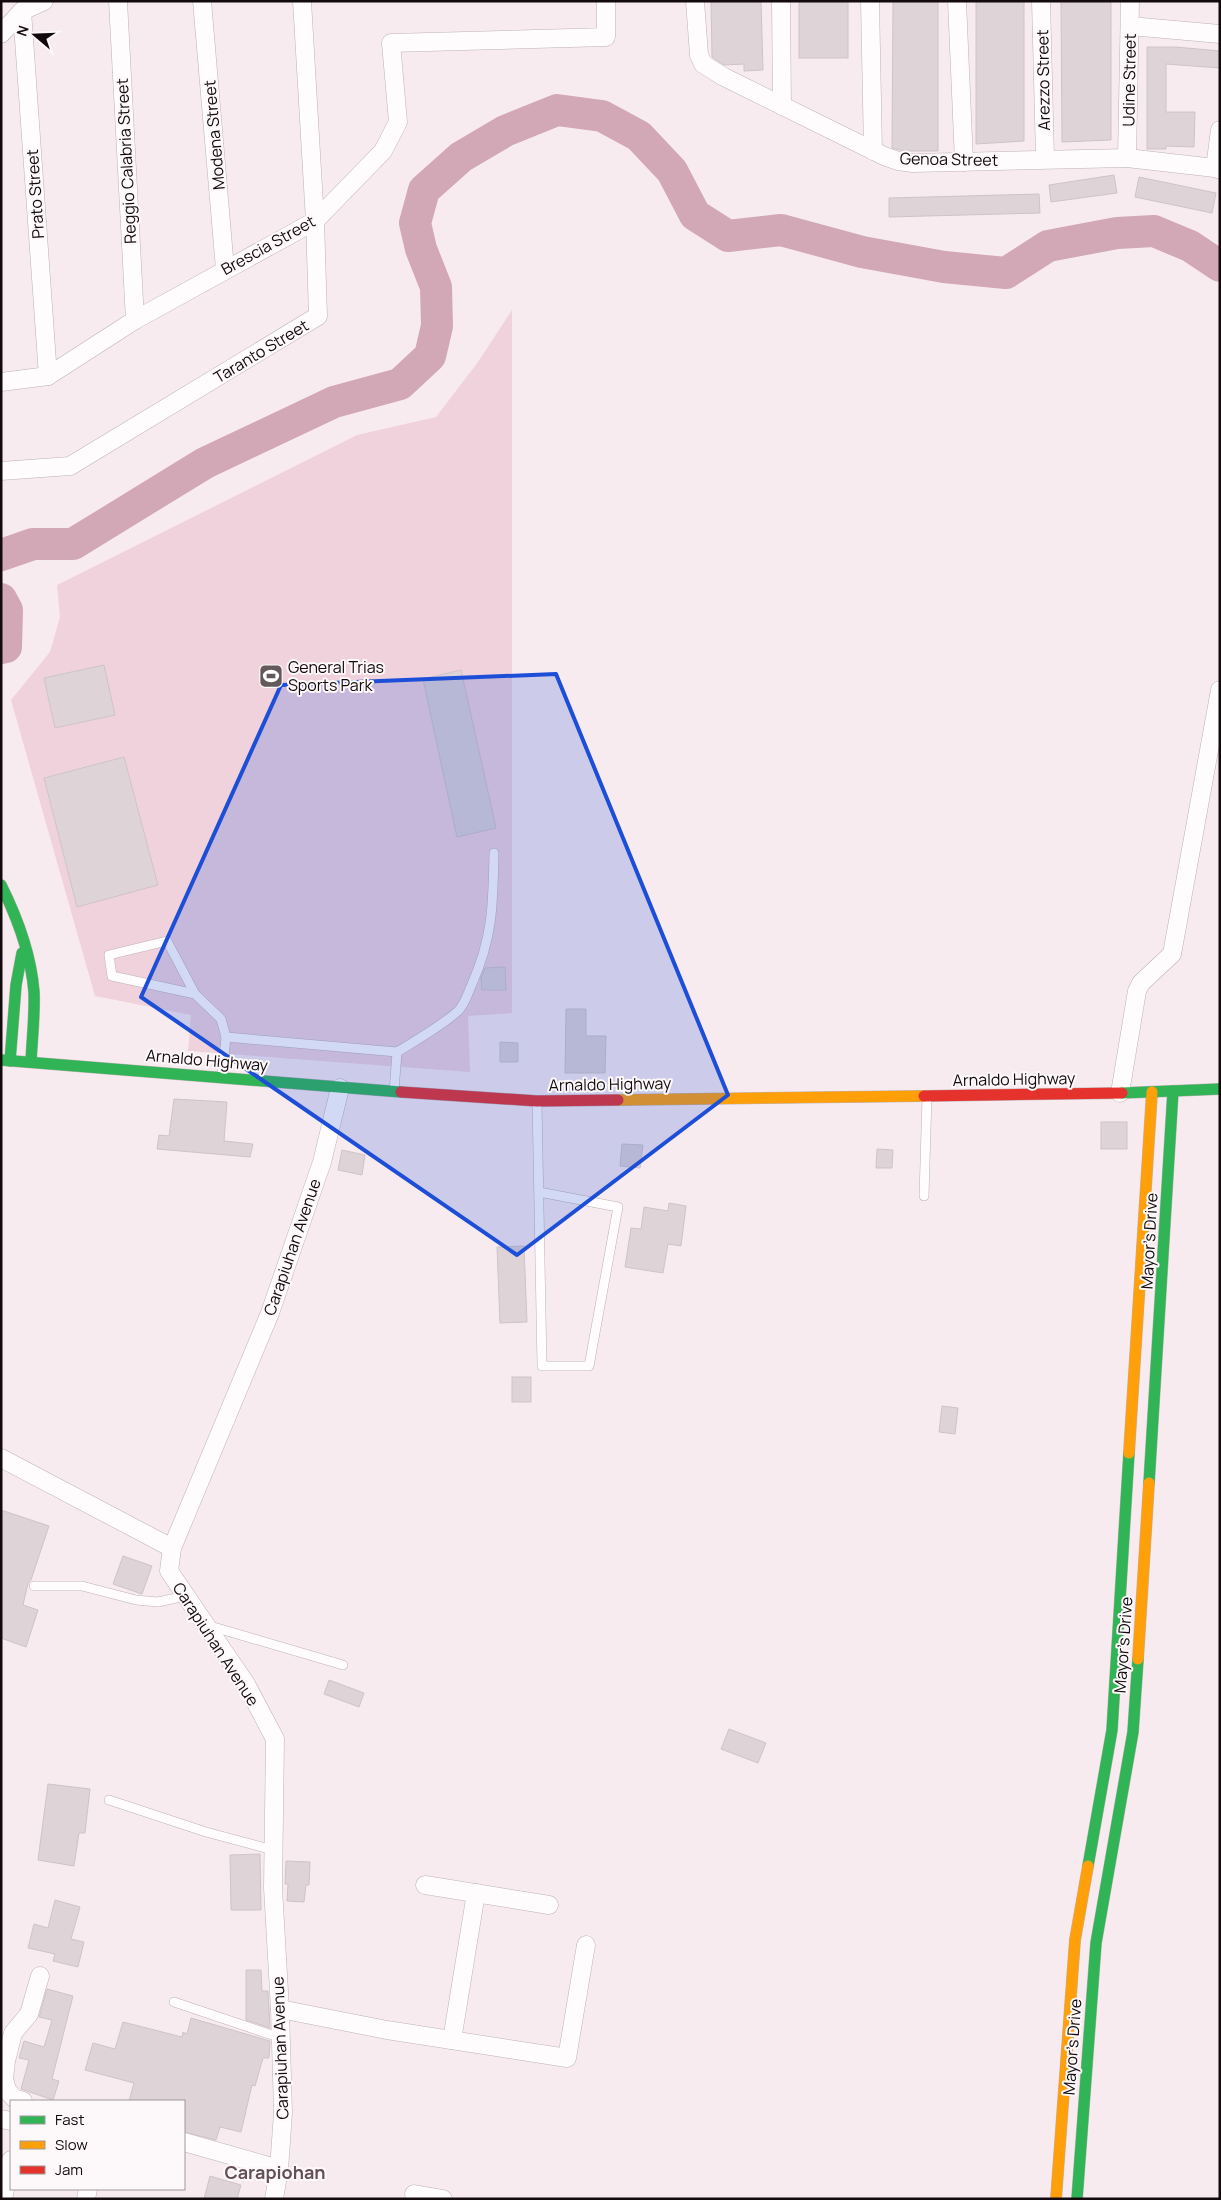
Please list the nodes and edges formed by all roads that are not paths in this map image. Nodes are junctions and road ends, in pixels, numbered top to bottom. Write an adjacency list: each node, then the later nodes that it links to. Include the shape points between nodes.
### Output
1 (44, 1): 12 (street)
2 (118, 1): 25 (street, Reggio Calabria Street)
3 (202, 1): 24 (street, Modena Street)
4 (302, 1): 23 (street, Taranto Street)
5 (606, 1): 23 (street, Brescia Street, via 606,37 391,43 398,122 383,152)
6 (695, 1): 16 (street, Genoa Street, via 699,55 703,64)
7 (781, 1): 16 (street)
8 (870, 1): 18 (street)
9 (957, 1): 21 (street)
10 (1041, 1): 19 (street, Arezzo Street)
11 (1130, 1): 13 (street, Udine Street)
12 (22, 11): 14 (street); 26 (street, Prato Street)
13 (1130, 26): 15 (street); 20 (street, Udine Street)
14 (1, 34)
15 (1220, 34)
16 (782, 106): 18 (street, Genoa Street)
17 (1220, 130): 22 (street)
18 (873, 151): 21 (street, Genoa Street, via 898,161)
19 (1044, 158): 20 (street, Genoa Street); 21 (street, Genoa Street)
20 (1127, 158): 22 (street, Genoa Street)
21 (964, 162)
22 (1217, 169)
23 (315, 222): 24 (street, Brescia Street); 28 (street, Taranto Street, via 318,316 70,466)
24 (225, 269): 25 (street, Brescia Street)
25 (134, 320): 26 (street, Brescia Street)
26 (48, 376): 27 (street, Brescia Street)
27 (1, 382)
28 (1, 471)
29 (1220, 690): 44 (street, via 1172,954 1141,983 1137,991)
30 (494, 853): 35 (lane, via 489,939 466,996 458,1010 434,1030)
31 (1, 885): 32 (street, via 15,911)
32 (24, 939): 36 (street); 37 (street, via 33,985)
33 (195, 994): 33 (lane, via 167,941 109,955 112,976); 34 (lane, via 221,1019)
34 (226, 1037): 35 (lane); 38 (lane)
35 (398, 1052): 42 (lane)
36 (6, 1061): 37 (street, Arnaldo Highway)
37 (31, 1062): 38 (street, Arnaldo Highway)
38 (222, 1077): 39 (street, Arnaldo Highway)
39 (340, 1088): 42 (street, Arnaldo Highway); 50 (street, Carapiuhan Avenue, via 322,1162 270,1313)
40 (1220, 1089): 41 (street, Arnaldo Highway)
41 (1173, 1091): 43 (street, Arnaldo Highway); 54 (street, Mayor's Drive)
42 (394, 1092): 46 (street, Arnaldo Highway)
43 (1152, 1092): 44 (street, Arnaldo Highway); 53 (street, Mayor's Drive)
44 (1120, 1093): 45 (street, Arnaldo Highway)
45 (926, 1096): 46 (street, Arnaldo Highway); 48 (lane)
46 (537, 1101): 47 (lane)
47 (539, 1192): 47 (lane, via 542,1366 589,1366 618,1207)
48 (924, 1196)
49 (1, 1458): 50 (street)
50 (172, 1548): 52 (street, Carapiuhan Avenue, via 169,1571)
51 (34, 1586): 52 (lane, via 82,1586 136,1600 158,1602)
52 (185, 1596): 55 (street, Carapiuhan Avenue)
53 (1120, 1607): 54 (street); 76 (street, Mayor's Drive, via 1110,1750 1075,1940)
54 (1141, 1608): 77 (street, Mayor's Drive, via 1133,1732 1096,1951)
55 (205, 1625): 56 (lane); 58 (street, Carapiuhan Avenue, via 246,1684 274,1739)
56 (343, 1665)
57 (109, 1800): 58 (lane)
58 (273, 1850): 65 (street, Carapiuhan Avenue)
59 (425, 1885): 60 (street)
60 (476, 1893): 61 (street); 67 (street)
61 (549, 1905)
62 (586, 1945): 67 (street, via 567,2058)
63 (40, 1976): 68 (street, via 29,2014 13,2033 6,2061 6,2090)
64 (174, 2002): 66 (lane)
65 (280, 2009): 66 (street, Carapiuhan Avenue); 67 (street)
66 (281, 2038): 71 (street, Carapiuhan Avenue, via 284,2113)
67 (452, 2040)
68 (21, 2100)
69 (185, 2142): 71 (street)
70 (10, 2165): 73 (street)
71 (279, 2169): 74 (street, Carapiuhan Avenue)
72 (414, 2194): 75 (street)
73 (3, 2199)
74 (274, 2199)
75 (443, 2199)
76 (1056, 2199)
77 (1077, 2199)

